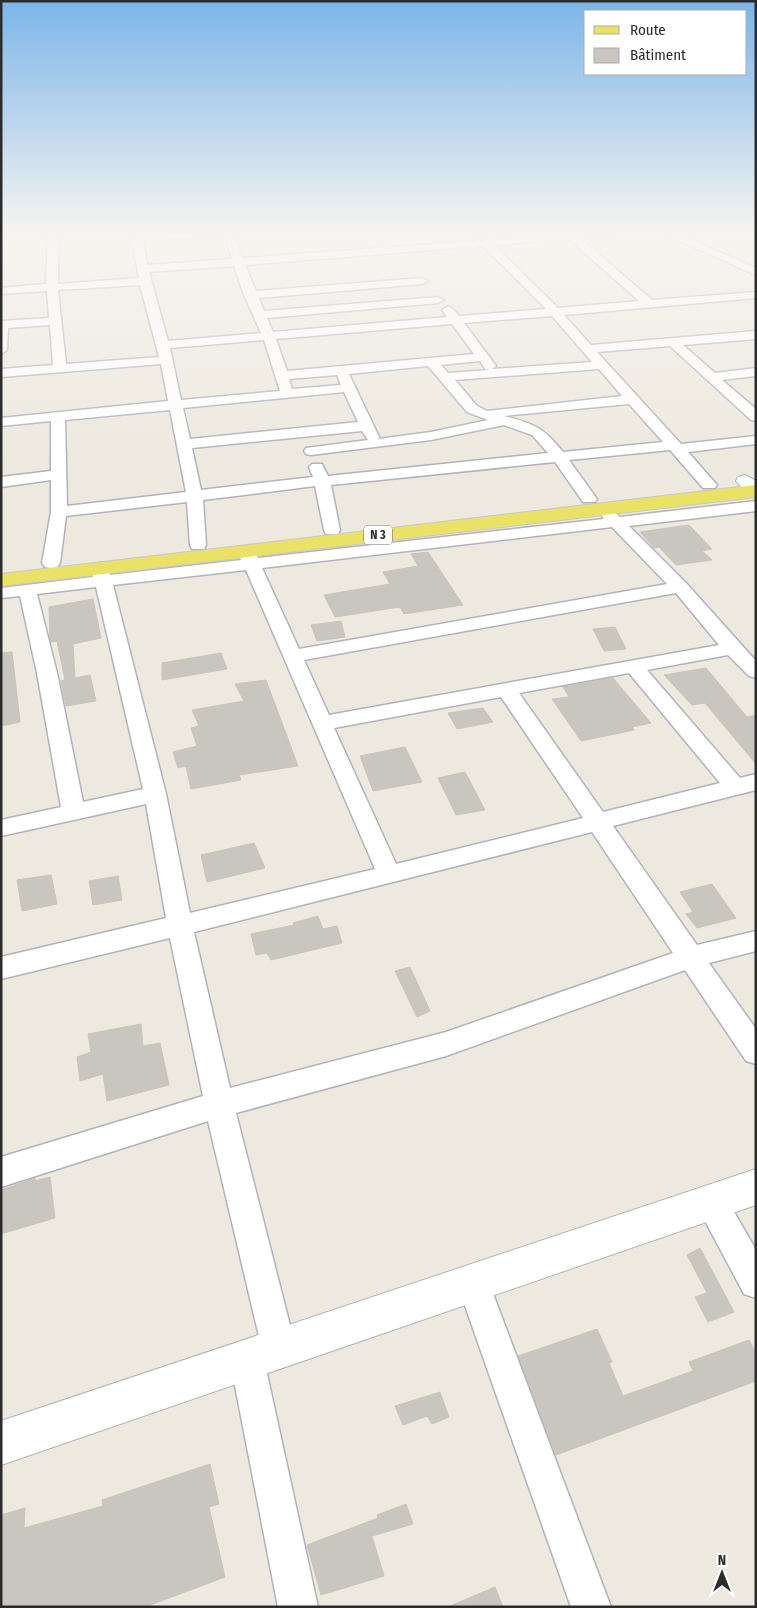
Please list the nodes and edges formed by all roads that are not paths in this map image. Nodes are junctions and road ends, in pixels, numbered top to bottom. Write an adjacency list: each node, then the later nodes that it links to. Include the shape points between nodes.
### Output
1 (53, 308): 11 (street)
2 (153, 308): 16 (street)
3 (256, 308): 9 (street)
4 (342, 308): 9 (street)
5 (446, 308): 10 (street)
6 (551, 308): 8 (street)
7 (596, 308): 8 (street)
8 (555, 312): 10 (street); 17 (street)
9 (259, 315): 14 (street)
10 (457, 320): 14 (street); 19 (street)
11 (54, 321): 12 (street); 23 (street)
12 (2, 325): 18 (street)
13 (756, 335): 15 (street)
14 (269, 337): 16 (street); 28 (street)
15 (673, 342): 17 (street); 30 (street)
16 (163, 345): 20 (street)
17 (588, 348): 22 (street)
18 (1, 350)
19 (482, 357): 21 (street); 25 (street)
20 (166, 360): 23 (street); 34 (street)
21 (432, 362): 24 (street); 29 (street)
22 (602, 365): 25 (street); 33 (street)
23 (60, 368): 27 (street)
24 (341, 370): 28 (street); 31 (street)
25 (496, 372): 29 (street)
26 (756, 372): 30 (street)
27 (1, 373)
28 (281, 376): 32 (street)
29 (444, 376): 35 (street)
30 (710, 376): 37 (street)
31 (348, 388): 32 (street); 40 (street)
32 (287, 394): 34 (street)
33 (633, 399): 35 (street); 45 (street)
34 (175, 404): 36 (street); 43 (street)
35 (480, 414): 38 (street)
36 (58, 416): 39 (street); 48 (street)
37 (756, 417)
38 (502, 421): 44 (street, via 479,428); 47 (street, via 539,433)
39 (1, 422)
40 (366, 426): 41 (street); 44 (street)
41 (302, 432): 43 (street); 46 (street)
42 (756, 440): 45 (street)
43 (184, 444): 53 (street)
44 (376, 444): 46 (street)
45 (675, 447): 47 (street); 51 (street)
46 (311, 451): 49 (street)
47 (558, 458): 49 (street); 55 (street)
48 (58, 475): 50 (street); 56 (street)
49 (322, 481): 53 (street); 57 (street)
50 (1, 482)
51 (710, 485): 52 (main road, N 3); 55 (main road, N 3)
52 (754, 487): 55 (main road, N 3)
53 (194, 497): 56 (street); 58 (street)
54 (756, 506): 55 (street)
55 (603, 510): 57 (main road, N 3); 59 (main road, N 3); 64 (street)
56 (58, 512): 60 (street)
57 (332, 530): 58 (main road, N 3)
58 (198, 545): 60 (main road, N 3)
59 (248, 557): 62 (main road, N 3); 68 (street)
60 (50, 563): 61 (main road, N 3)
61 (1, 568)
62 (101, 575): 63 (main road, N 3); 65 (street); 74 (street)
63 (1, 580)
64 (680, 587): 67 (street); 68 (street)
65 (27, 590): 66 (street); 75 (street, via 47,673)
66 (1, 593)
67 (732, 648): 69 (street); 70 (street)
68 (293, 656): 72 (street)
69 (633, 665): 71 (street); 73 (street)
70 (756, 672)
71 (506, 689): 72 (street); 76 (street)
72 (324, 723): 78 (street)
73 (745, 784): 76 (street)
74 (156, 794): 75 (street); 79 (street)
75 (73, 811): 77 (street)
76 (599, 823): 78 (street); 81 (street)
77 (1, 828)
78 (389, 875): 79 (street)
79 (180, 926): 82 (street); 84 (street)
80 (756, 941): 81 (street)
81 (691, 957): 83 (street); 84 (street, via 446,1044)
82 (1, 968)
83 (756, 1052)
84 (219, 1104): 85 (street); 90 (street)
85 (1, 1172)
86 (756, 1187): 87 (street)
87 (711, 1202): 88 (street); 89 (street)
88 (756, 1282)
89 (473, 1283): 90 (street); 93 (street)
90 (263, 1355): 91 (street); 92 (street)
91 (1, 1443)
92 (298, 1607)
93 (591, 1607)

